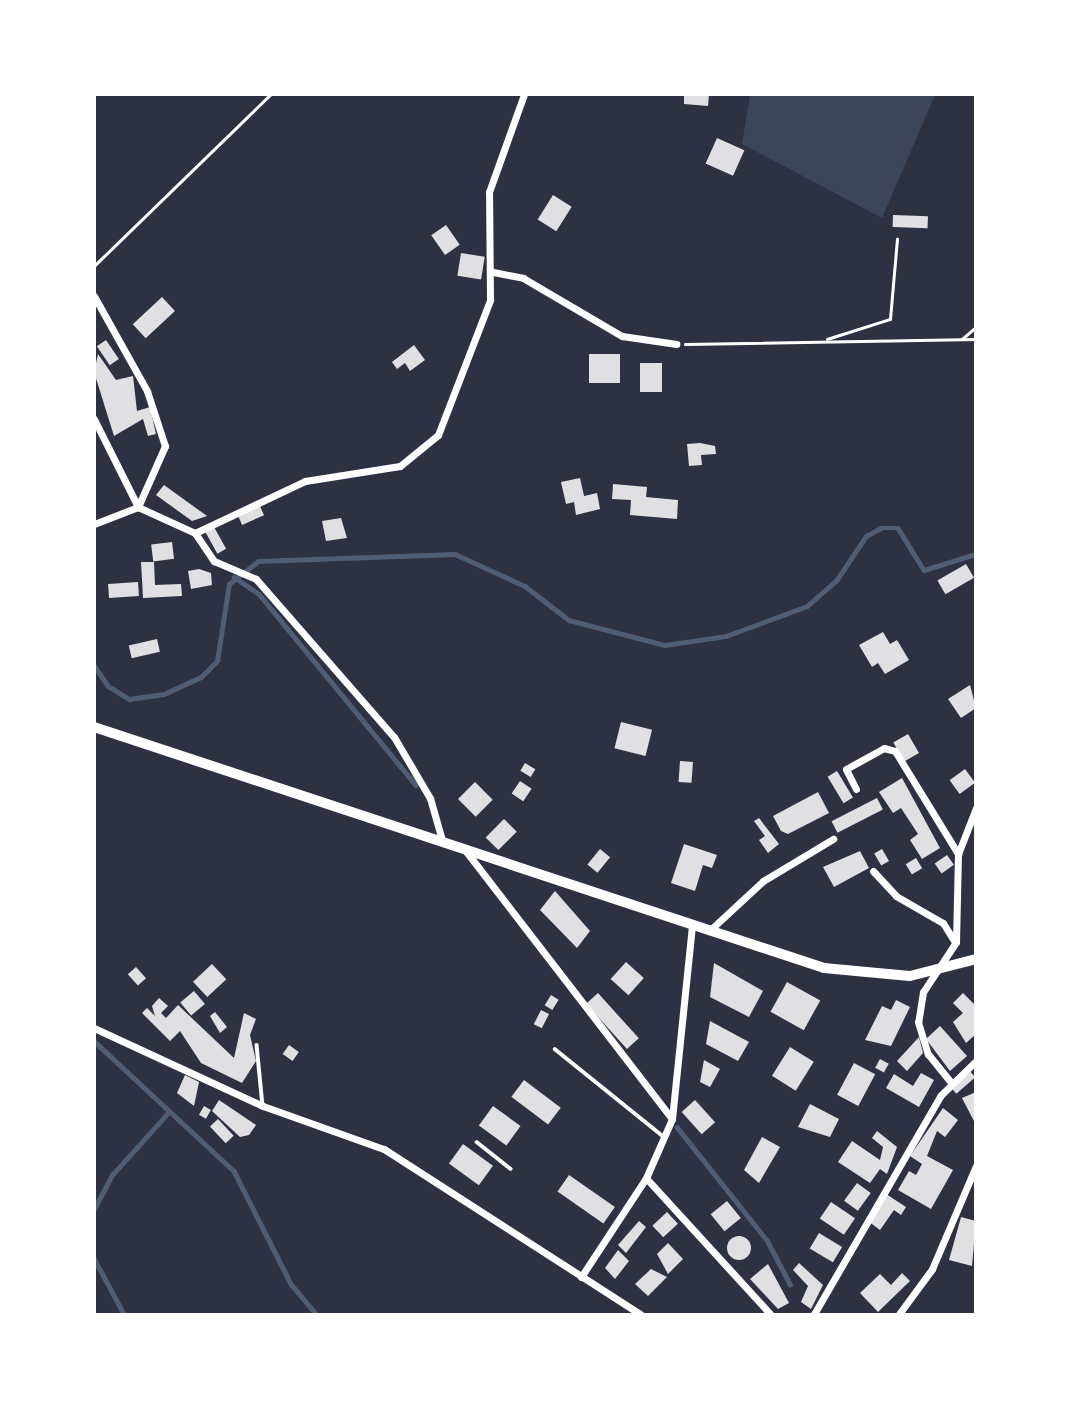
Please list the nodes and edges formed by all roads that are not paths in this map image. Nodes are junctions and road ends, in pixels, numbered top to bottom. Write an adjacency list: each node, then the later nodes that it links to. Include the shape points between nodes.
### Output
1 (524, 94): 2 (street, via 489,192)
2 (493, 272): 4 (street, via 523,278 622,336); 8 (street, via 482,325 428,448 400,466 289,486)
3 (94, 296): 6 (street, via 162,426 162,463)
4 (676, 344)
5 (94, 419): 6 (street)
6 (138, 507): 7 (street); 8 (street)
7 (94, 524)
8 (195, 533): 13 (street, via 214,561 247,572 394,737 429,798)
9 (94, 727): 13 (main road)
10 (856, 789): 15 (street, via 846,769 884,748 895,751)
11 (975, 808): 15 (street)
12 (833, 839): 18 (street, via 763,881)
13 (442, 840): 14 (main road)
14 (463, 846): 17 (main road); 28 (street)
15 (958, 854): 19 (street)
16 (873, 871): 19 (street, via 896,896 943,923)
17 (692, 924): 18 (main road); 28 (street)
18 (709, 931): 21 (main road, via 844,972 891,977)
19 (956, 942): 21 (street)
20 (975, 960): 21 (main road)
21 (942, 970): 26 (street, via 923,992 918,1023 928,1054)
22 (94, 1028): 27 (street)
23 (257, 1045): 27 (lane)
24 (555, 1049): 29 (lane)
25 (975, 1061): 26 (street)
26 (951, 1082): 37 (street)
27 (263, 1106): 34 (street, via 384,1149)
28 (673, 1119): 29 (street)
29 (664, 1137): 33 (street)
30 (477, 1142): 32 (lane)
31 (975, 1166): 38 (street, via 932,1269)
32 (511, 1169)
33 (646, 1178): 34 (street); 36 (street)
34 (581, 1277): 35 (street)
35 (640, 1314)
36 (770, 1314)
37 (814, 1314)
38 (899, 1314)

